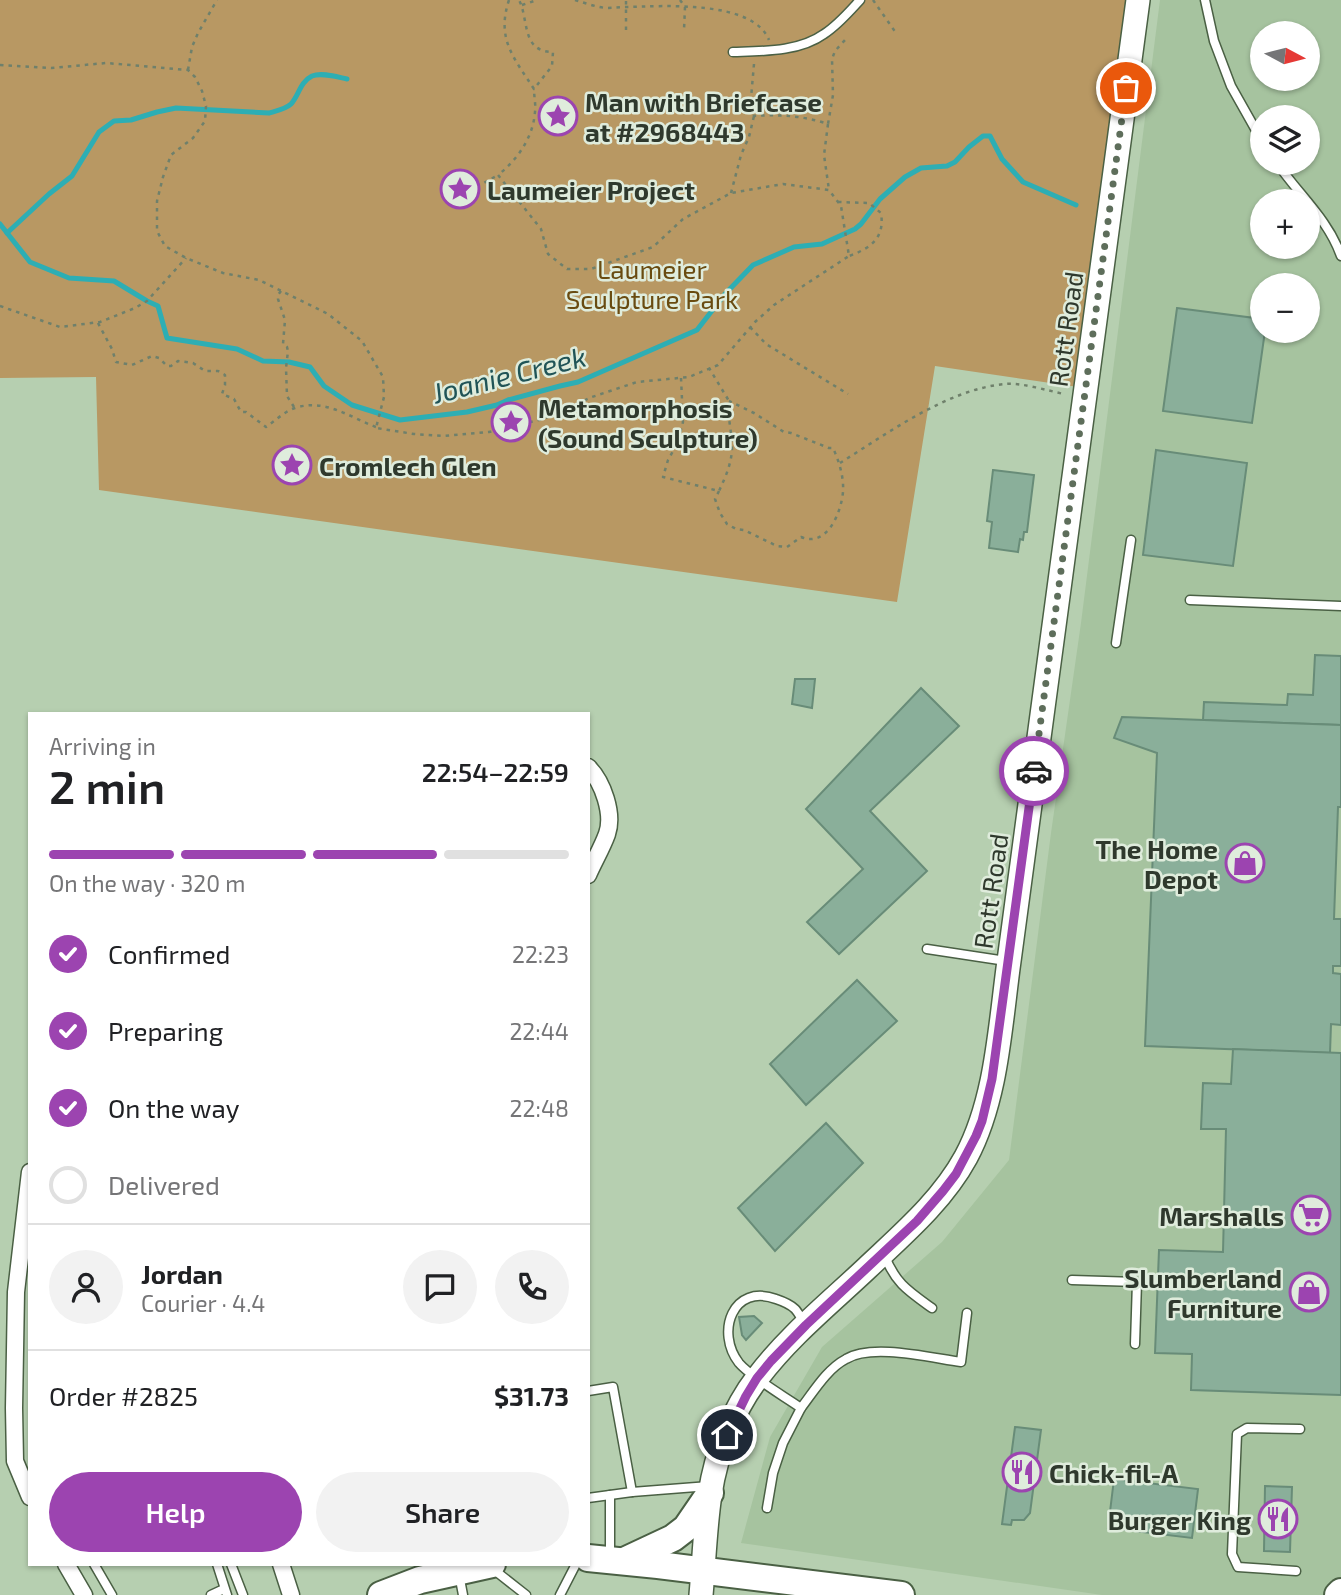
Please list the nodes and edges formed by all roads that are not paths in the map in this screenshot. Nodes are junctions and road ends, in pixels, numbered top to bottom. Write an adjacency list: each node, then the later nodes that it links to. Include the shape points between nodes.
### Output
1 (860, 0): 4 (lane, via 823,35 807,43)
2 (1138, 0): 15 (street, Rott Road)
3 (1205, 0): 5 (lane, via 1214,41)
4 (733, 52)
5 (1250, 120)
6 (1285, 175): 7 (lane, via 1321,218)
7 (1341, 256)
8 (1131, 540): 11 (lane)
9 (1190, 600): 10 (lane)
10 (1341, 606)
11 (1116, 643)
12 (590, 770): 13 (street, via 607,800 609,820)
13 (590, 871)
14 (927, 949): 15 (lane)
15 (1009, 961): 17 (street, Rott Road, via 992,1079 976,1136 943,1191)
16 (28, 1179): 28 (street, via 15,1461)
17 (884, 1253): 19 (lane, via 904,1288); 21 (street, Rott Road)
18 (1072, 1280): 22 (lane, via 1137,1282)
19 (932, 1308)
20 (967, 1313): 25 (lane, via 961,1363 879,1351 860,1353 834,1368)
21 (806, 1325): 23 (street, Rott Road); 23 (lane, via 795,1308 770,1296 740,1301 729,1318 728,1339 740,1364)
22 (1135, 1344)
23 (757, 1378): 25 (lane); 27 (street, Rott Road, via 727,1435)
24 (590, 1391): 29 (lane, via 613,1387)
25 (801, 1408): 32 (lane, via 783,1443)
26 (1300, 1429): 42 (lane, via 1247,1428 1237,1434 1232,1554 1238,1567)
27 (711, 1490): 29 (lane); 33 (main road, via 686,1528 673,1538); 45 (street, Rott Road)
28 (28, 1492)
29 (632, 1492): 30 (lane)
30 (610, 1495): 31 (lane); 33 (lane)
31 (590, 1498)
32 (766, 1507)
33 (607, 1560): 45 (main road)
34 (66, 1566): 47 (street)
35 (94, 1566): 48 (lane)
36 (218, 1566): 46 (lane)
37 (232, 1566): 50 (lane)
38 (282, 1566): 51 (street)
39 (488, 1566): 44 (main road)
40 (491, 1566): 53 (lane)
41 (575, 1566): 54 (lane)
42 (1296, 1571)
43 (781, 1580): 45 (main road); 55 (main road); 56 (main road)
44 (461, 1583): 52 (main road, via 418,1576)
45 (702, 1583)
46 (225, 1592): 49 (lane)
47 (84, 1595)
48 (112, 1595)
49 (211, 1595)
50 (243, 1595)
51 (291, 1595)
52 (381, 1595)
53 (526, 1595)
54 (560, 1595)
55 (744, 1595)
56 (901, 1595)

